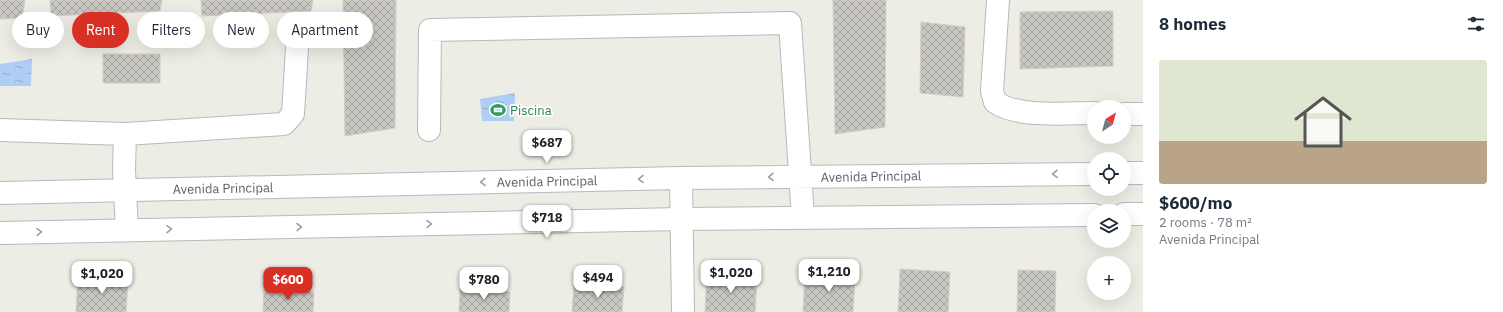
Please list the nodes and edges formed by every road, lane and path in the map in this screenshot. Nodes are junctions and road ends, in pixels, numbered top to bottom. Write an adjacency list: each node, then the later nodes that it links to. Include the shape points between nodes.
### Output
1 (998, 0): 3 (street, via 992,91 995,102 1004,108 1025,112)
2 (297, 48): 8 (street, via 292,114 284,124)
3 (1087, 113)
4 (1131, 114): 5 (street)
5 (1143, 114)
6 (0, 130): 8 (street)
7 (429, 130): 12 (street, via 430,30 790,23)
8 (125, 134): 14 (street)
9 (1131, 173): 10 (street)
10 (1143, 173)
11 (1087, 174): 12 (street, Avenida Principal, one-way to 12)
12 (800, 177): 13 (street, Avenida Principal, one-way to 13); 19 (street)
13 (681, 178): 14 (street, Avenida Principal, one-way to 14); 20 (street)
14 (126, 190): 15 (street, Avenida Principal); 21 (street)
15 (0, 193)
16 (1131, 214): 17 (street)
17 (1143, 214)
18 (1087, 215): 19 (street)
19 (804, 218): 20 (street)
20 (681, 219): 21 (street, one-way to 20); 23 (street)
21 (127, 230): 22 (street, one-way to 21)
22 (0, 233)
23 (683, 312)

